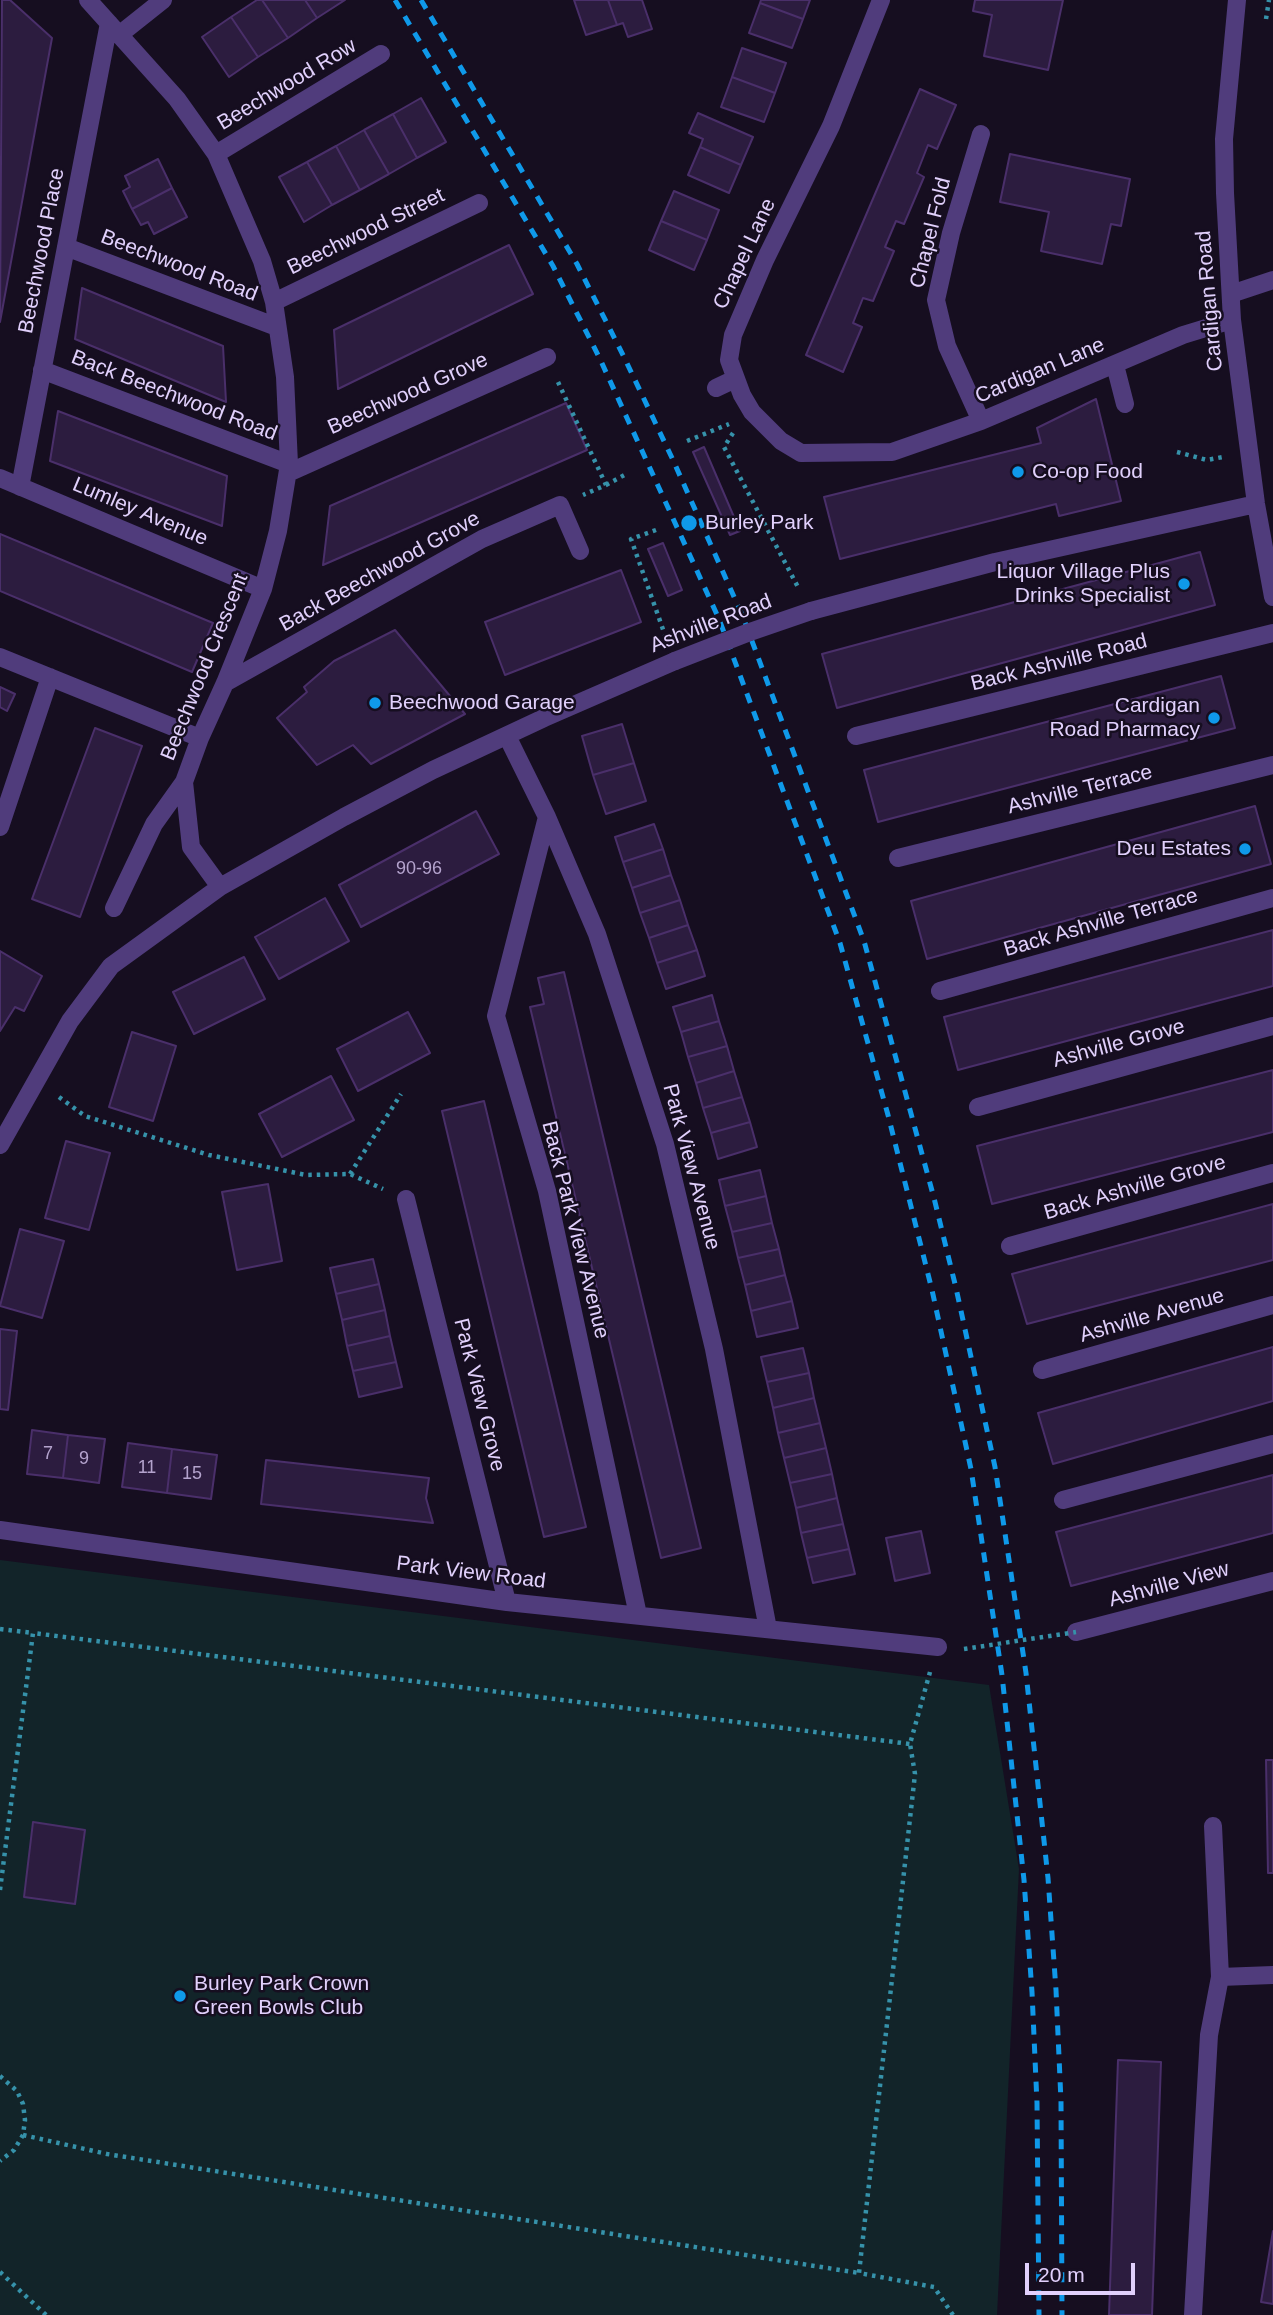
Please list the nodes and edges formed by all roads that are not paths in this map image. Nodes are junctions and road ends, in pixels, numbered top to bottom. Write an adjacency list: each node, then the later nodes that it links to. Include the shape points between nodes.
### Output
1 (88, 0): 5 (street, Beechwood Crescent)
2 (163, 0): 5 (street)
3 (881, 0): 19 (street, Chapel Lane, via 831,126 733,335 729,360)
4 (1237, 0): 12 (street, Cardigan Road, via 1224,139)
5 (114, 29): 8 (street, Beechwood Crescent, via 177,99); 10 (street, Beechwood Place)
6 (381, 54): 8 (street, Beechwood Row)
7 (981, 134): 22 (street, Chapel Fold, via 936,300 947,346)
8 (216, 154): 13 (street, Beechwood Crescent, via 262,261)
9 (479, 203): 13 (street, Beechwood Street)
10 (66, 247): 15 (street, Beechwood Road); 18 (street, Beechwood Place)
11 (1273, 280): 12 (street)
12 (1231, 294): 14 (street, Cardigan Road)
13 (274, 302): 15 (street, Beechwood Crescent)
14 (1232, 320): 17 (street, Cardigan Lane, via 1183,335); 27 (street, Cardigan Road)
15 (277, 327): 24 (street, Beechwood Crescent, via 285,377)
16 (547, 358): 24 (street, Beechwood Grove)
17 (1115, 365): 21 (street); 22 (street, Cardigan Lane)
18 (42, 370): 24 (street, Back Beechwood Road); 26 (street, Beechwood Place)
19 (735, 379): 20 (street); 23 (street, Chapel Lane, via 752,412 781,441 801,453)
20 (716, 388)
21 (1125, 404)
22 (981, 421): 23 (street, Cardigan Lane, via 892,452)
23 (863, 454)
24 (289, 468): 29 (street, Beechwood Crescent)
25 (0, 478): 26 (street, Lumley Avenue)
26 (20, 487): 29 (street, Lumley Avenue)
27 (1255, 504): 30 (street, Cardigan Road); 35 (street, Ashville Road, bridge, via 995,562 811,611 675,661)
28 (580, 551): 34 (street, Back Beechwood Grove, via 560,505 482,539)
29 (263, 589): 34 (street, Beechwood Crescent)
30 (1273, 597)
31 (1273, 633): 36 (street, Back Ashville Road)
32 (0, 657): 33 (street)
33 (50, 677): 37 (street); 41 (street)
34 (225, 683): 37 (street, Beechwood Crescent)
35 (508, 736): 40 (street, Park View Avenue); 43 (street, Ashville Road, via 433,770)
36 (856, 736)
37 (200, 738): 39 (street, Beechwood Crescent)
38 (1273, 765): 42 (street, Ashville Terrace)
39 (184, 782): 43 (street, Beechwood Crescent, via 191,847); 45 (street, Beechwood Crescent, via 154,824)
40 (547, 817): 60 (street, Back Park View Avenue, via 496,1016 547,1191); 61 (street, Park View Avenue, via 597,934 665,1144 714,1349)
41 (0, 827)
42 (898, 858)
43 (220, 887): 49 (street, via 111,966 70,1021)
44 (1273, 898): 46 (street, Back Ashville Terrace)
45 (114, 908)
46 (940, 992)
47 (1273, 1026): 48 (street, Ashville Grove)
48 (978, 1107)
49 (0, 1145)
50 (1273, 1173): 52 (street, Back Ashville Grove)
51 (406, 1199): 59 (street, Park View Grove)
52 (1010, 1246)
53 (1273, 1305): 54 (street, Ashville Avenue)
54 (1042, 1370)
55 (1273, 1444): 56 (street)
56 (1063, 1500)
57 (0, 1530): 59 (street, Park View Road)
58 (1273, 1581): 62 (street, Ashville View)
59 (507, 1602): 60 (street, Park View Road)
60 (638, 1615): 61 (street, Park View Road)
61 (768, 1629): 63 (street, Park View Road)
62 (1076, 1632)
63 (938, 1647)
64 (1213, 1826): 66 (street)
65 (1273, 1975): 66 (street)
66 (1220, 1977): 67 (street, via 1209,2035)
67 (1193, 2315)

